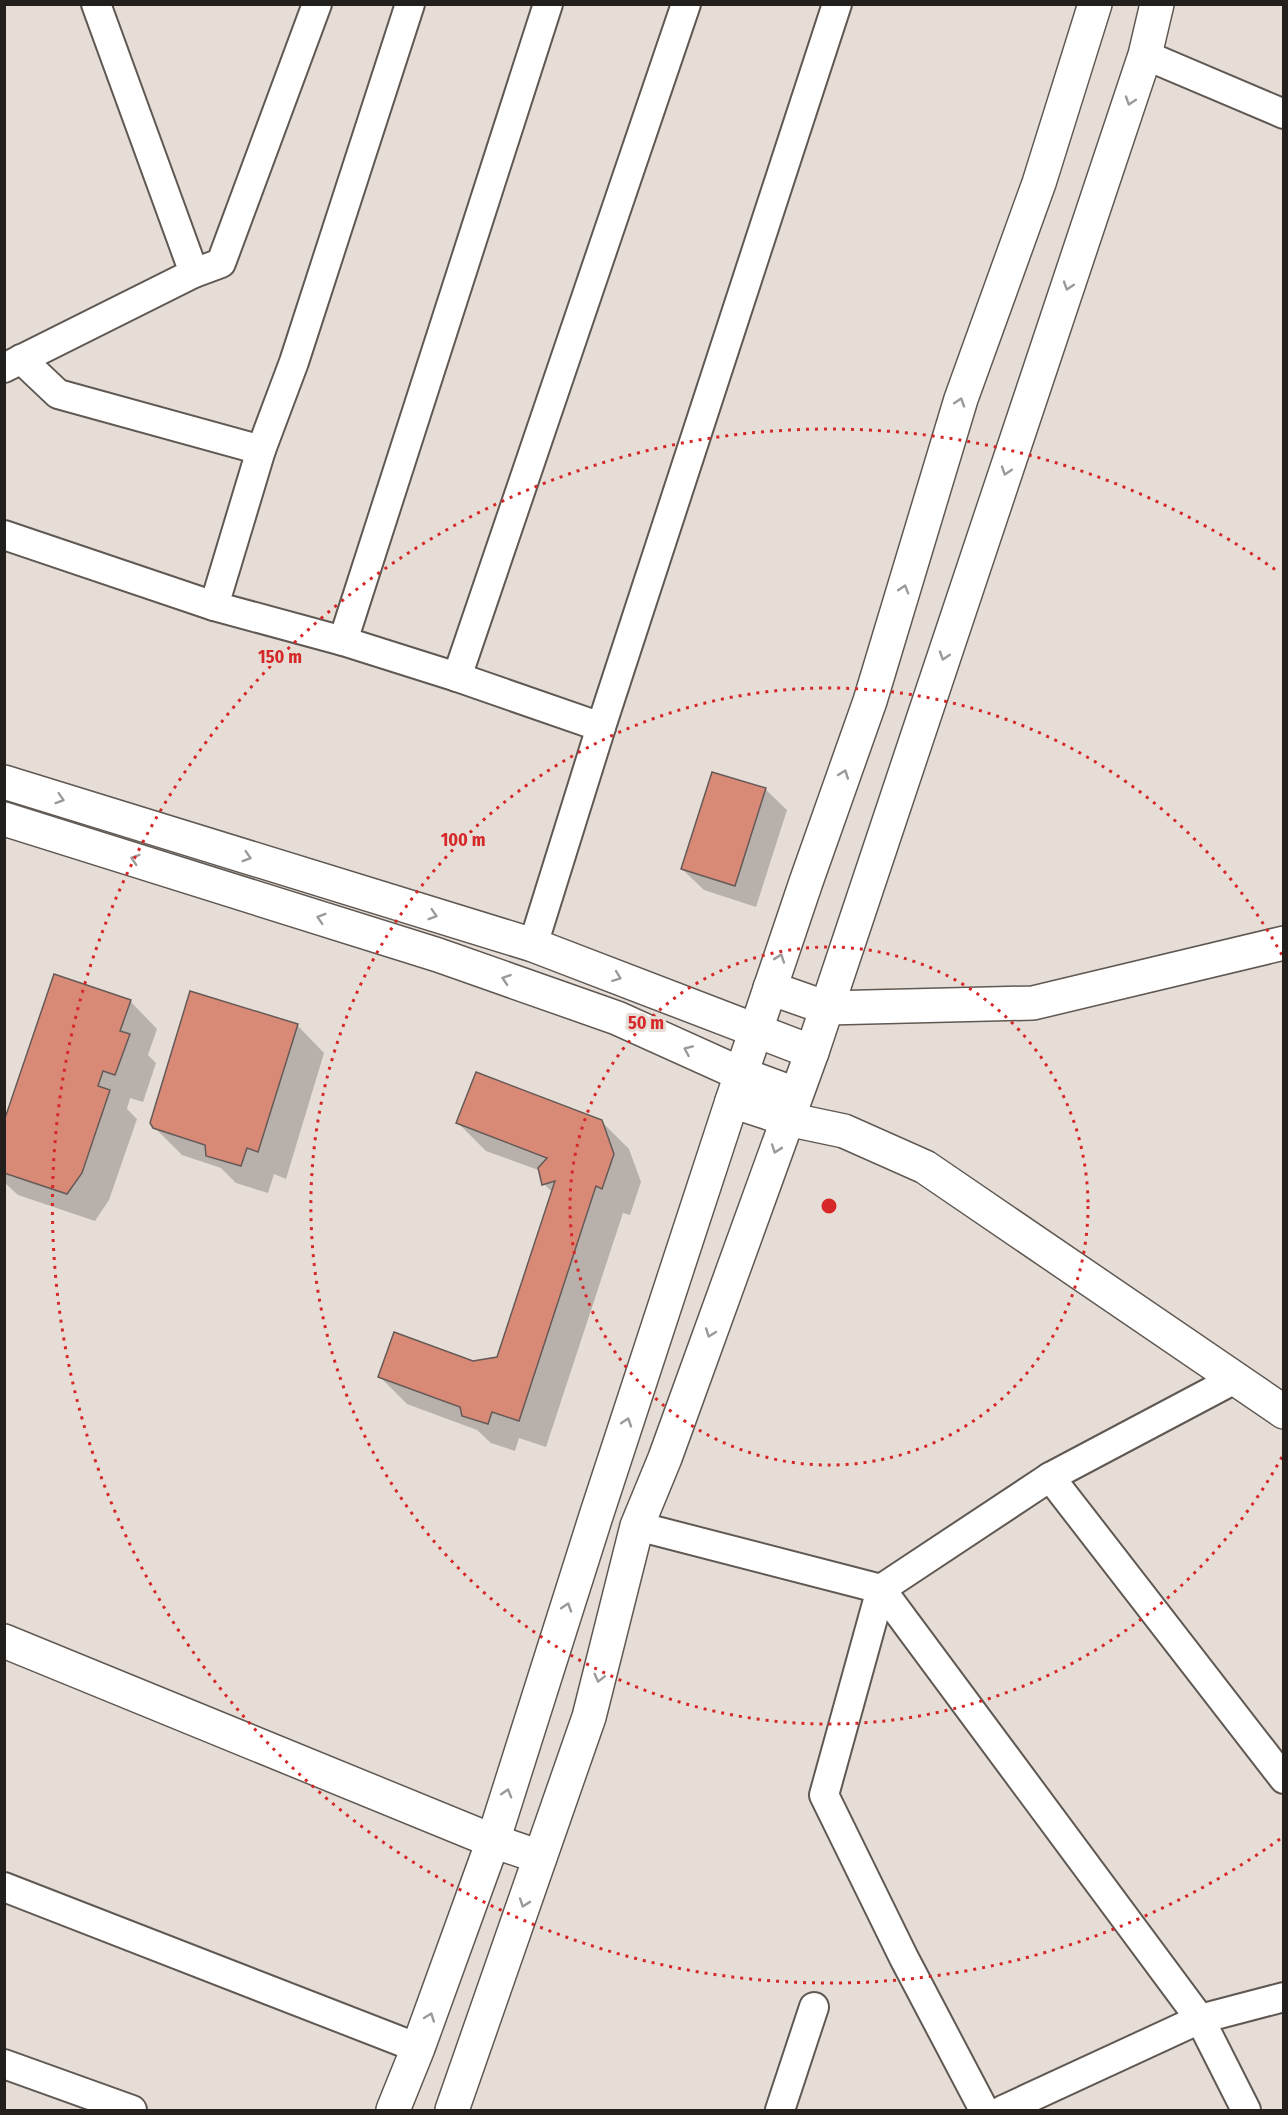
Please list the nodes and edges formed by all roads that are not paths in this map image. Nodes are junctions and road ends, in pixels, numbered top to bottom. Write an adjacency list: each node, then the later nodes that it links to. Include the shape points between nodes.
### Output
1 (96, 4): 11 (street)
2 (317, 4): 11 (street, via 221,263)
3 (410, 4): 13 (street, via 294,362)
4 (548, 4): 16 (street)
5 (686, 4): 17 (street)
6 (837, 4): 18 (street)
7 (1095, 4): 23 (street, one-way to 7, via 870,701 961,399 1039,183)
8 (1157, 4): 9 (street)
9 (1145, 55): 10 (street); 24 (street, one-way to 24)
10 (1284, 114)
11 (194, 273): 12 (street)
12 (13, 363): 13 (street, via 58,394)
13 (261, 450): 15 (street)
14 (4, 535): 15 (street)
15 (214, 606): 16 (street)
16 (343, 641): 17 (street)
17 (457, 677): 18 (street)
18 (601, 728): 22 (street)
19 (4, 782): 22 (street, one-way to 22)
20 (4, 819): 27 (street, one-way to 20, via 617,1018 438,955)
21 (1284, 943): 24 (street, via 1033,1003)
22 (533, 945): 25 (street, one-way to 25)
23 (770, 988): 24 (street); 25 (street)
24 (827, 1008): 26 (street)
25 (756, 1030): 26 (street); 27 (street)
26 (812, 1052): 28 (street)
27 (737, 1088): 28 (street); 36 (street, one-way to 27)
28 (791, 1106): 29 (street, via 925,1167); 32 (street, one-way to 32)
29 (1235, 1379): 30 (street); 31 (street)
30 (1284, 1412)
31 (1050, 1477): 33 (street); 35 (street)
32 (637, 1526): 33 (street); 37 (street, one-way to 37, via 589,1717)
33 (881, 1589): 41 (street); 48 (street, via 824,1796)
34 (4, 1641): 36 (street)
35 (1284, 1779)
36 (493, 1840): 37 (street); 42 (street, one-way to 36)
37 (540, 1857): 46 (street, one-way to 46)
38 (4, 1887): 42 (street)
39 (1284, 1997): 41 (street)
40 (814, 2007): 47 (street)
41 (1200, 2019): 49 (street); 50 (street)
42 (418, 2048): 45 (street)
43 (4, 2064): 44 (street)
44 (132, 2110)
45 (393, 2110)
46 (452, 2110)
47 (780, 2110)
48 (984, 2110)
49 (1003, 2110)
50 (1246, 2110)

